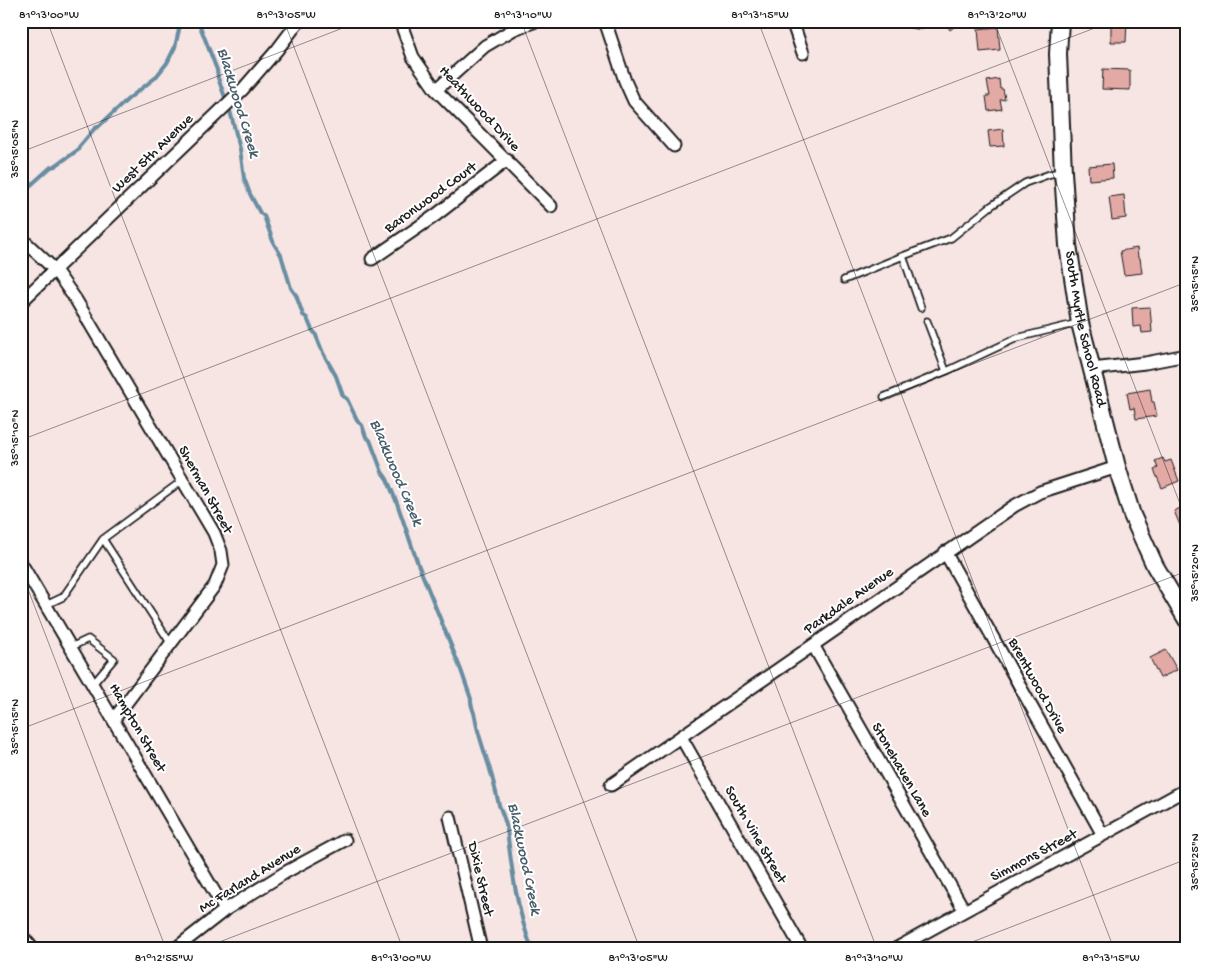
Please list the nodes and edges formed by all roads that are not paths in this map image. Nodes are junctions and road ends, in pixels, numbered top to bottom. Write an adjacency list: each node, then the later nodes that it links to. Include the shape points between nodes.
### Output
1 (299, 21): 16 (street, West 5th Avenue, via 243,89)
2 (400, 21): 8 (street, Heathwood Drive, via 413,58)
3 (536, 21): 8 (street, via 514,28 485,46)
4 (605, 21): 9 (street, via 634,101)
5 (792, 21): 7 (street)
6 (1060, 21): 11 (main road, South Myrtle School Road, via 1058,54)
7 (803, 53)
8 (436, 90): 10 (street, Heathwood Drive)
9 (674, 146)
10 (507, 160): 12 (street, Heathwood Drive); 15 (street, Baronwood Court)
11 (1063, 172): 14 (lane, via 1025,183 951,238); 21 (main road, South Myrtle School Road, via 1068,245)
12 (551, 206)
13 (21, 238): 16 (street)
14 (903, 256): 17 (lane); 19 (lane)
15 (372, 259)
16 (55, 270): 18 (street, West 5th Avenue); 27 (street, Sherman Street)
17 (844, 280)
18 (21, 302)
19 (921, 308)
20 (927, 321): 24 (lane)
21 (1080, 323): 23 (main road, South Myrtle School Road); 24 (lane, via 1017,338)
22 (1187, 355): 23 (street, via 1145,364)
23 (1092, 369): 26 (main road, South Myrtle School Road)
24 (946, 371): 25 (lane)
25 (884, 397)
26 (1117, 466): 29 (street, Parkdale Avenue, via 1040,492); 32 (main road, South Myrtle School Road, via 1140,536)
27 (183, 480): 28 (lane); 33 (street, Sherman Street, via 214,533 223,565 215,585)
28 (103, 539): 31 (lane, via 63,597); 33 (lane)
29 (945, 552): 34 (street, Parkdale Avenue); 42 (street, Brentwood Drive)
30 (21, 563): 31 (street, Hampton Street)
31 (46, 605): 35 (street, Hampton Street)
32 (1187, 620)
33 (171, 644): 37 (street, Sherman Street)
34 (812, 645): 38 (street, Parkdale Avenue); 45 (street, Stonehaven Lane)
35 (71, 647): 36 (street, Hampton Street); 36 (lane, via 88,639 114,659)
36 (93, 684): 37 (street, Hampton Street)
37 (114, 719): 44 (street, Hampton Street)
38 (681, 737): 39 (street, Parkdale Avenue); 50 (street, South Vine Street)
39 (610, 785)
40 (1187, 789): 42 (street, Simmons Street)
41 (450, 817): 49 (street, Dixie Street)
42 (1103, 835): 45 (street, Simmons Street)
43 (345, 840): 44 (street, Mc Farland Avenue)
44 (225, 910): 48 (street, Mc Farland Avenue)
45 (964, 910): 51 (street, Simmons Street)
46 (21, 935): 47 (street)
47 (34, 949)
48 (175, 949)
49 (481, 949)
50 (802, 949)
51 (895, 949)

